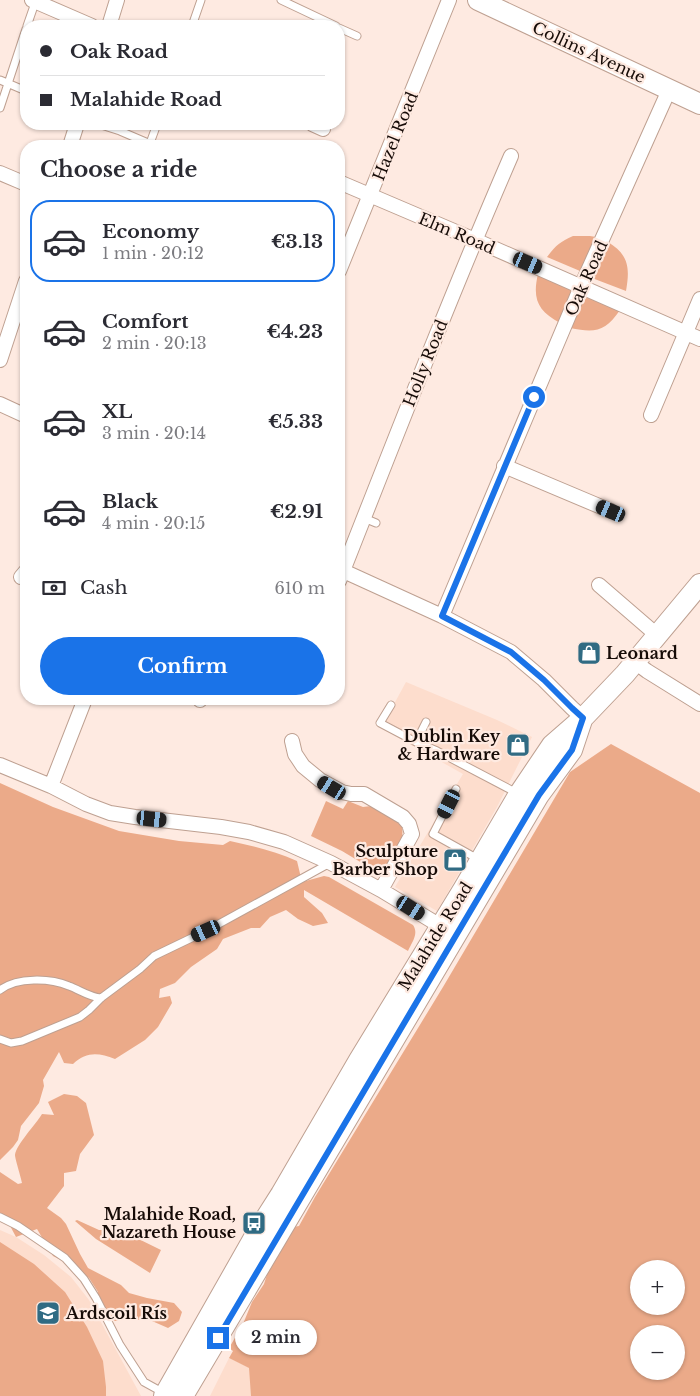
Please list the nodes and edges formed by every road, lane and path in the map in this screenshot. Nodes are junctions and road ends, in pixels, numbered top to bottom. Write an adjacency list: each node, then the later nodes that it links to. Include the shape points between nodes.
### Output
1 (34, 0): 7 (lane); 8 (street)
2 (117, 0): 9 (street)
3 (201, 0): 10 (lane)
4 (281, 0): 11 (lane)
5 (449, 0): 27 (street, Hazel Road)
6 (478, 0): 18 (main road, Collins Avenue)
7 (29, 20)
8 (79, 20)
9 (111, 20)
10 (194, 20)
11 (322, 20)
12 (345, 31): 13 (lane)
13 (357, 36)
14 (20, 49): 16 (lane)
15 (0, 80): 16 (lane)
16 (8, 84): 17 (lane); 20 (lane)
17 (20, 89)
18 (669, 90): 19 (main road, Collins Avenue); 30 (street, Oak Road)
19 (700, 104)
20 (0, 108)
21 (117, 130): 22 (lane)
22 (140, 140)
23 (511, 156): 28 (street, Holly Road)
24 (0, 173): 25 (street)
25 (20, 181)
26 (345, 185): 27 (street, Elm Road)
27 (370, 196): 28 (street, Elm Road); 29 (street, Hazel Road)
28 (475, 240): 30 (street, Elm Road); 41 (street, Holly Road, via 406,408 370,520)
29 (345, 256)
30 (582, 287): 33 (street, Elm Road); 39 (street, Oak Road)
31 (20, 299): 35 (street)
32 (700, 299): 33 (street)
33 (685, 333): 34 (street, Elm Road); 38 (street)
34 (700, 339)
35 (0, 360)
36 (0, 404): 37 (street)
37 (20, 413)
38 (651, 415)
39 (504, 466): 40 (street); 47 (street, Oak Road)
40 (611, 511)
41 (345, 565)
42 (345, 576): 47 (street)
43 (599, 584): 46 (street)
44 (700, 584): 48 (main road, Malahide Road)
45 (625, 588): 46 (street)
46 (615, 598): 48 (street)
47 (442, 616): 53 (street, via 511,652)
48 (658, 636): 49 (main road, Malahide Road)
49 (635, 662): 50 (street); 53 (main road, Malahide Road)
50 (700, 704)
51 (83, 705): 58 (street)
52 (391, 705): 56 (lane, via 380,723)
53 (583, 718): 60 (main road, Malahide Road, via 552,745); 64 (main road, Malahide Road, via 572,750)
54 (426, 722): 56 (lane)
55 (292, 741): 63 (street, via 303,766 320,780 342,792 364,794 403,816 410,824 412,834)
56 (416, 742): 60 (lane)
57 (0, 765): 58 (street)
58 (51, 786): 62 (street, via 110,813 249,832 284,842)
59 (456, 789): 61 (lane, via 433,834)
60 (519, 794): 61 (main road, Malahide Road)
61 (480, 861): 64 (main road, Malahide Road)
62 (330, 863): 63 (street); 66 (lane, via 154,956)
63 (381, 890): 64 (street)
64 (448, 931): 69 (main road, Malahide Road, via 288,1199 263,1221)
65 (0, 990): 66 (lane, via 14,983 38,980 68,985 93,998)
66 (101, 998): 67 (lane, via 80,1017 22,1041 11,1043)
67 (0, 1039)
68 (0, 1217): 69 (lane, via 65,1258 84,1279 144,1382)
69 (175, 1391)

